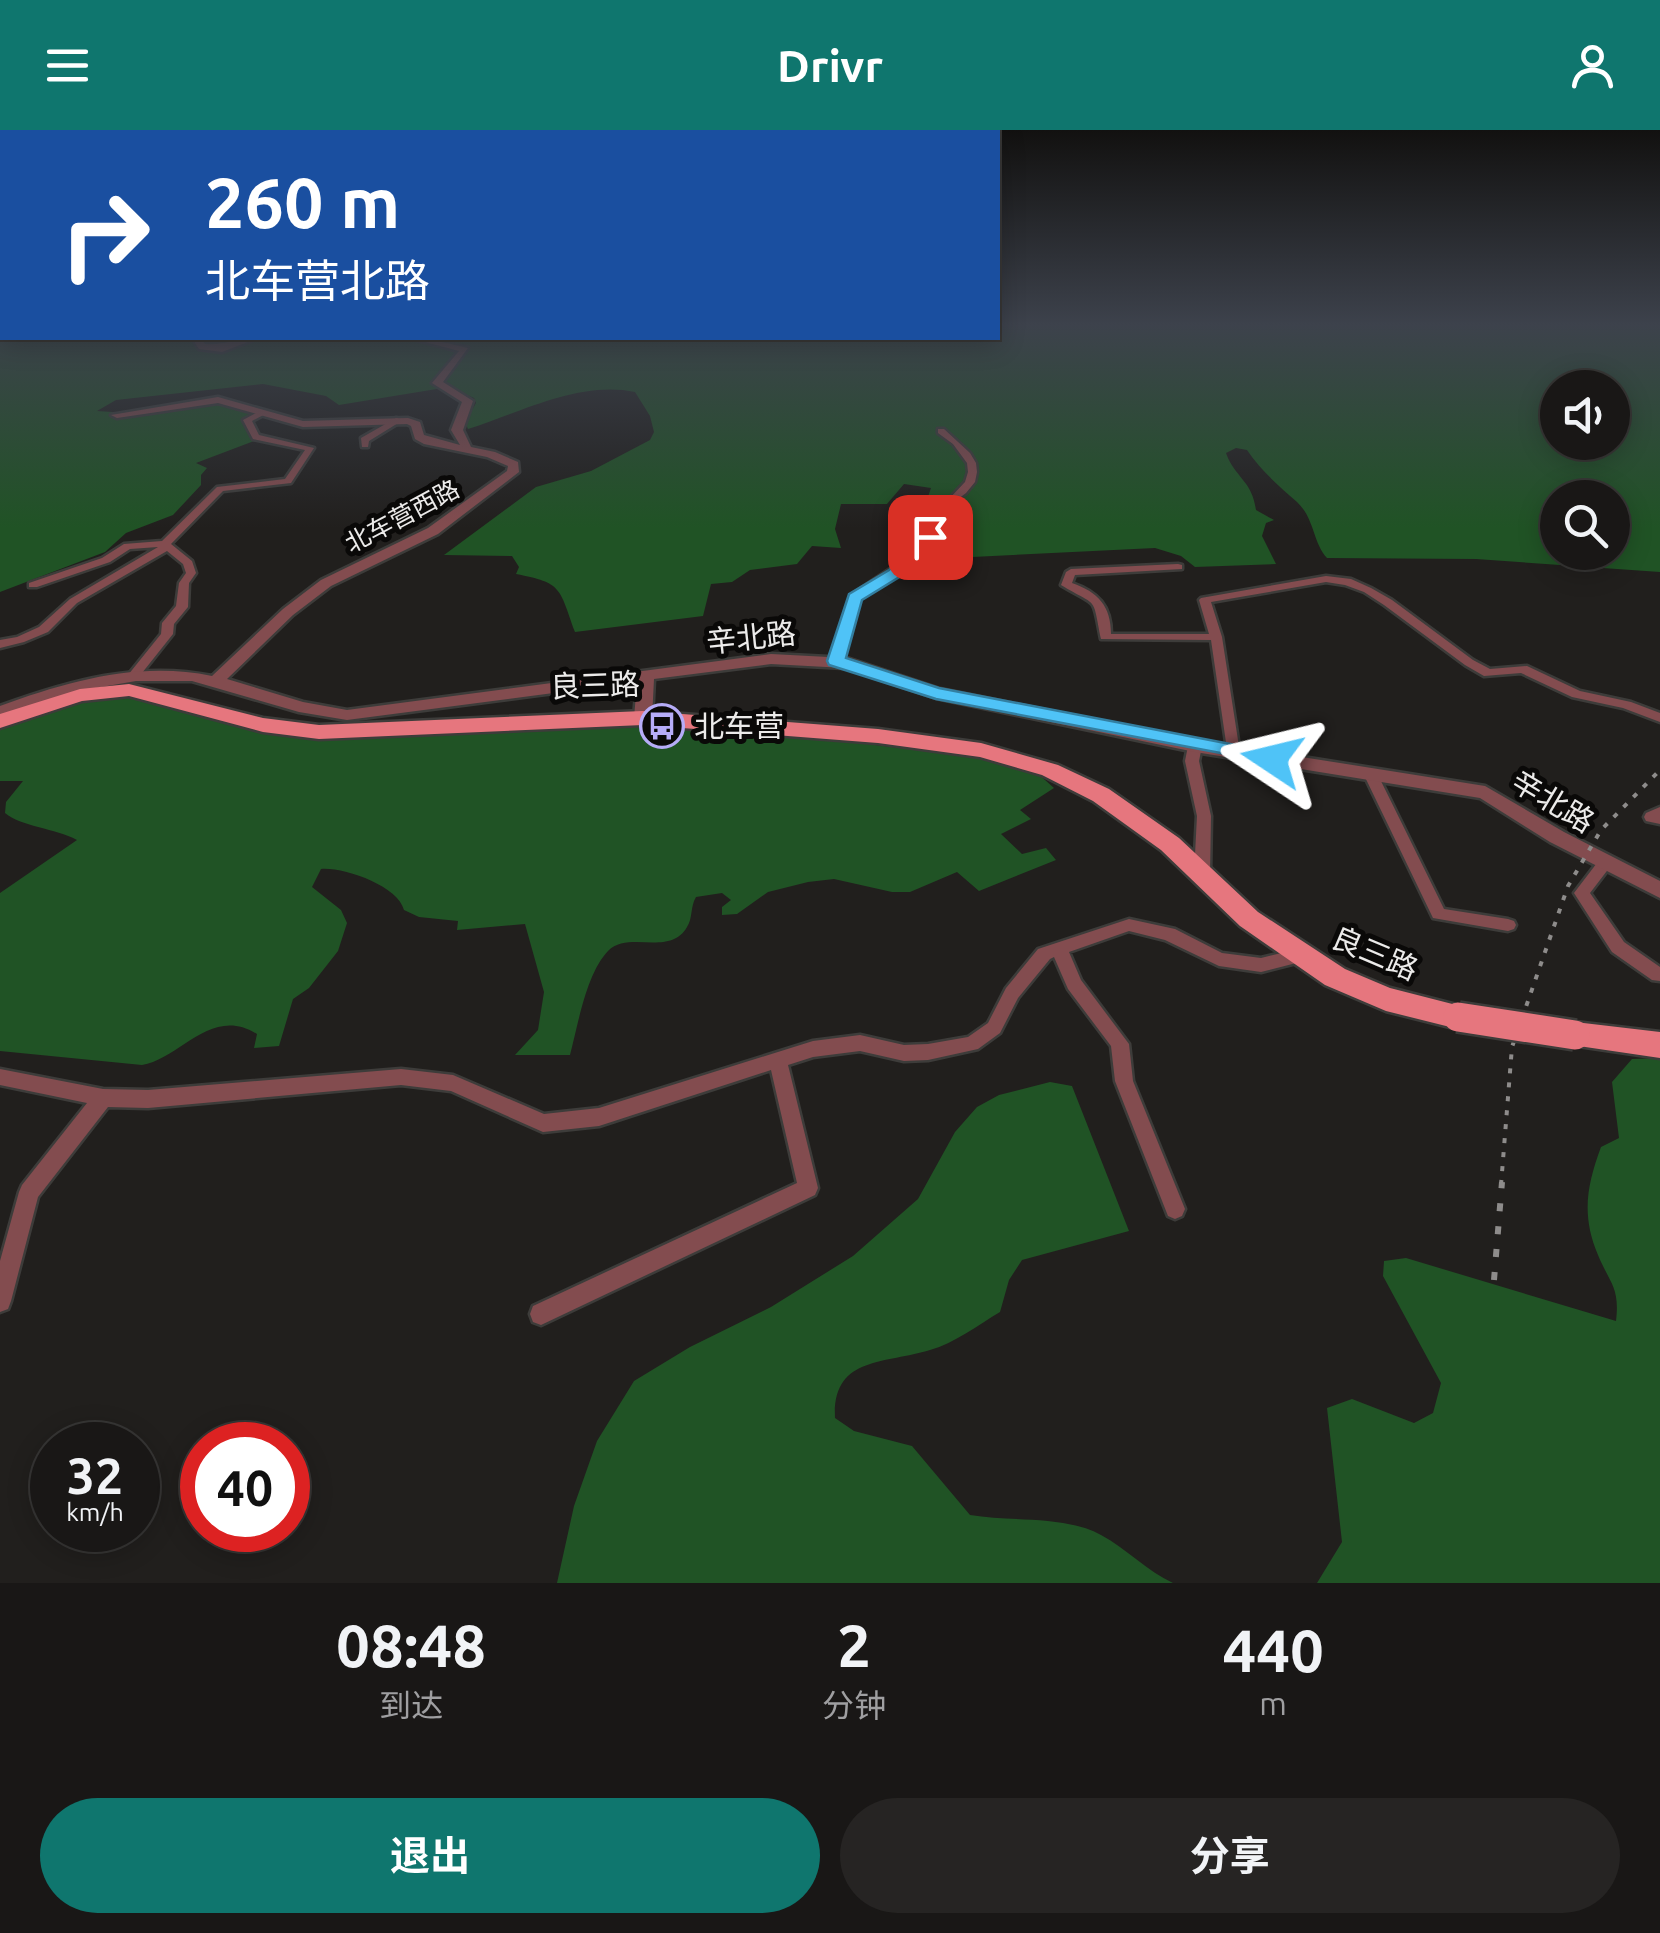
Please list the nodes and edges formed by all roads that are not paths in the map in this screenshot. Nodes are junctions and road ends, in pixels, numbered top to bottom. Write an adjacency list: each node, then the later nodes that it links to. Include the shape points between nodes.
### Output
1 (454, 393): 7 (street, via 468,401 457,430)
2 (263, 413): 3 (street, via 218,400); 4 (street, via 303,424); 8 (street, via 246,420 256,437 310,448 288,481 220,489)
3 (116, 415)
4 (399, 420): 6 (street, via 374,432); 7 (street, 北车营西路, via 416,424 426,442)
5 (941, 431): 13 (street, via 964,446 974,478 960,497 936,510 930,537 912,559 854,598)
6 (366, 445)
7 (466, 446): 16 (street, 北车营西路, via 509,461 513,472 432,531 326,583)
8 (165, 546): 10 (street, via 128,546); 12 (street, via 85,592 49,629); 14 (street, via 191,573 167,634)
9 (1178, 567): 11 (street, via 1071,572 1066,585 1098,601 1107,614 1105,637)
10 (34, 585)
11 (1216, 637): 19 (street, via 1205,600 1342,579 1475,668 1523,669 1576,694); 22 (street)
12 (0, 644)
13 (836, 661): 15 (street, 辛北路, via 771,660); 21 (street, 辛北路, via 936,693)
14 (134, 675): 16 (street, 辛北路); 17 (street, 辛北路)
15 (646, 677): 16 (street, 辛北路, via 347,715 316,712); 18 (street)
16 (216, 680)
17 (0, 712)
18 (643, 718): 20 (main road, 良三路, via 319,732 264,725 129,690 80,696); 25 (main road, 良三路, via 878,736 1005,755 1101,796)
19 (1660, 718)
20 (0, 721)
21 (1194, 746): 22 (street, 辛北路); 25 (street, via 1204,816)
22 (1233, 753): 23 (street, 辛北路)
23 (1371, 775): 24 (street, 辛北路, via 1485,792); 27 (street, via 1439,914)
24 (1604, 863): 26 (street, 辛北路); 30 (street, via 1582,894 1618,946)
25 (1202, 874): 29 (main road, 良三路)
26 (1660, 890)
27 (1508, 926)
28 (1059, 949): 29 (street, via 1130,925 1169,934 1219,958 1262,966); 32 (street, via 1026,972 994,1028 972,1044 904,1053 860,1043); 35 (street, via 1074,984 1120,1044 1124,1081)
29 (1298, 956): 31 (main road, 良三路, bridge, via 1386,999 1458,1017)
30 (1658, 975)
31 (1660, 1045)
32 (778, 1061): 34 (street, via 599,1117 544,1123 453,1083 401,1077 202,1098); 37 (street, via 808,1188)
33 (0, 1077): 34 (street)
34 (103, 1098): 36 (street, via 29,1192)
35 (1174, 1209)
36 (0, 1301)
37 (541, 1314)

